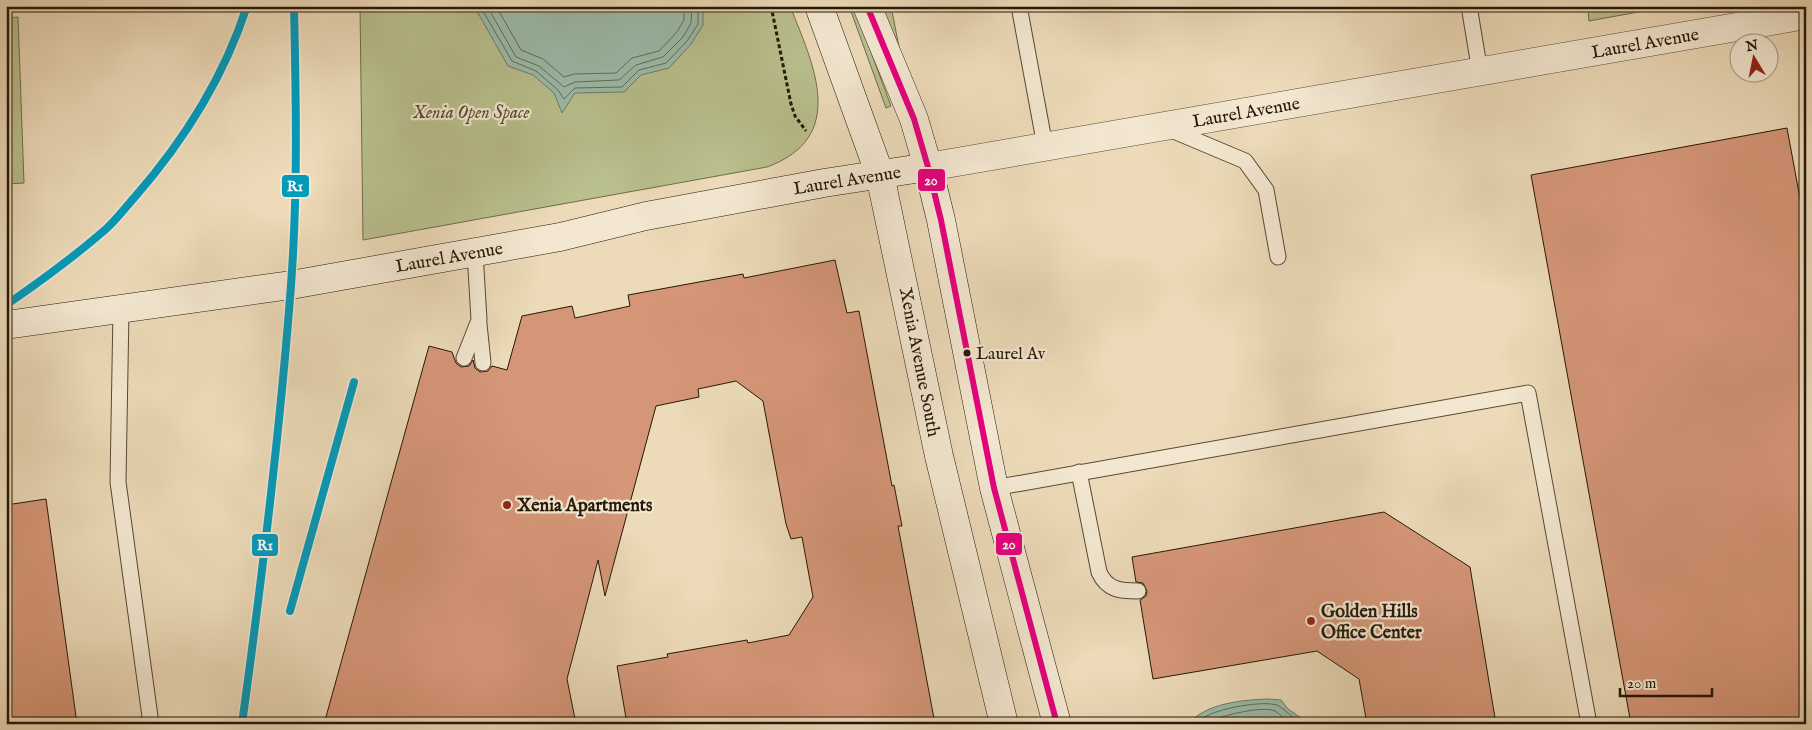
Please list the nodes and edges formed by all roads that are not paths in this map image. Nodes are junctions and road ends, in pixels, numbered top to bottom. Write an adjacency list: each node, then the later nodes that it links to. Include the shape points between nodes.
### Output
1 (819, 6): 10 (street, Xenia Avenue South)
2 (867, 6): 9 (street, via 914,119)
3 (1019, 6): 8 (lane)
4 (1469, 6): 6 (lane)
5 (1806, 15): 6 (street, Laurel Avenue)
6 (1480, 72): 7 (street, Laurel Avenue)
7 (1163, 126): 8 (street, Laurel Avenue); 12 (lane, via 1246,161 1266,190)
8 (1045, 146): 9 (street, Laurel Avenue)
9 (928, 167): 10 (street, Laurel Avenue); 19 (street)
10 (880, 175): 11 (street, Laurel Avenue, via 646,216 560,237); 22 (street, Xenia Avenue South, via 939,456)
11 (475, 252): 13 (street, Laurel Avenue, via 291,285); 14 (lane)
12 (1278, 257)
13 (121, 310): 15 (street, Laurel Avenue); 21 (lane, via 118,482)
14 (479, 320): 16 (lane); 17 (lane)
15 (6, 325)
16 (464, 358)
17 (483, 363)
18 (1079, 472): 19 (lane); 20 (lane, via 1099,572 1109,587); 24 (lane, via 1528,393)
19 (994, 488): 23 (street)
20 (1138, 591)
21 (151, 724)
22 (1004, 724)
23 (1057, 724)
24 (1589, 724)

